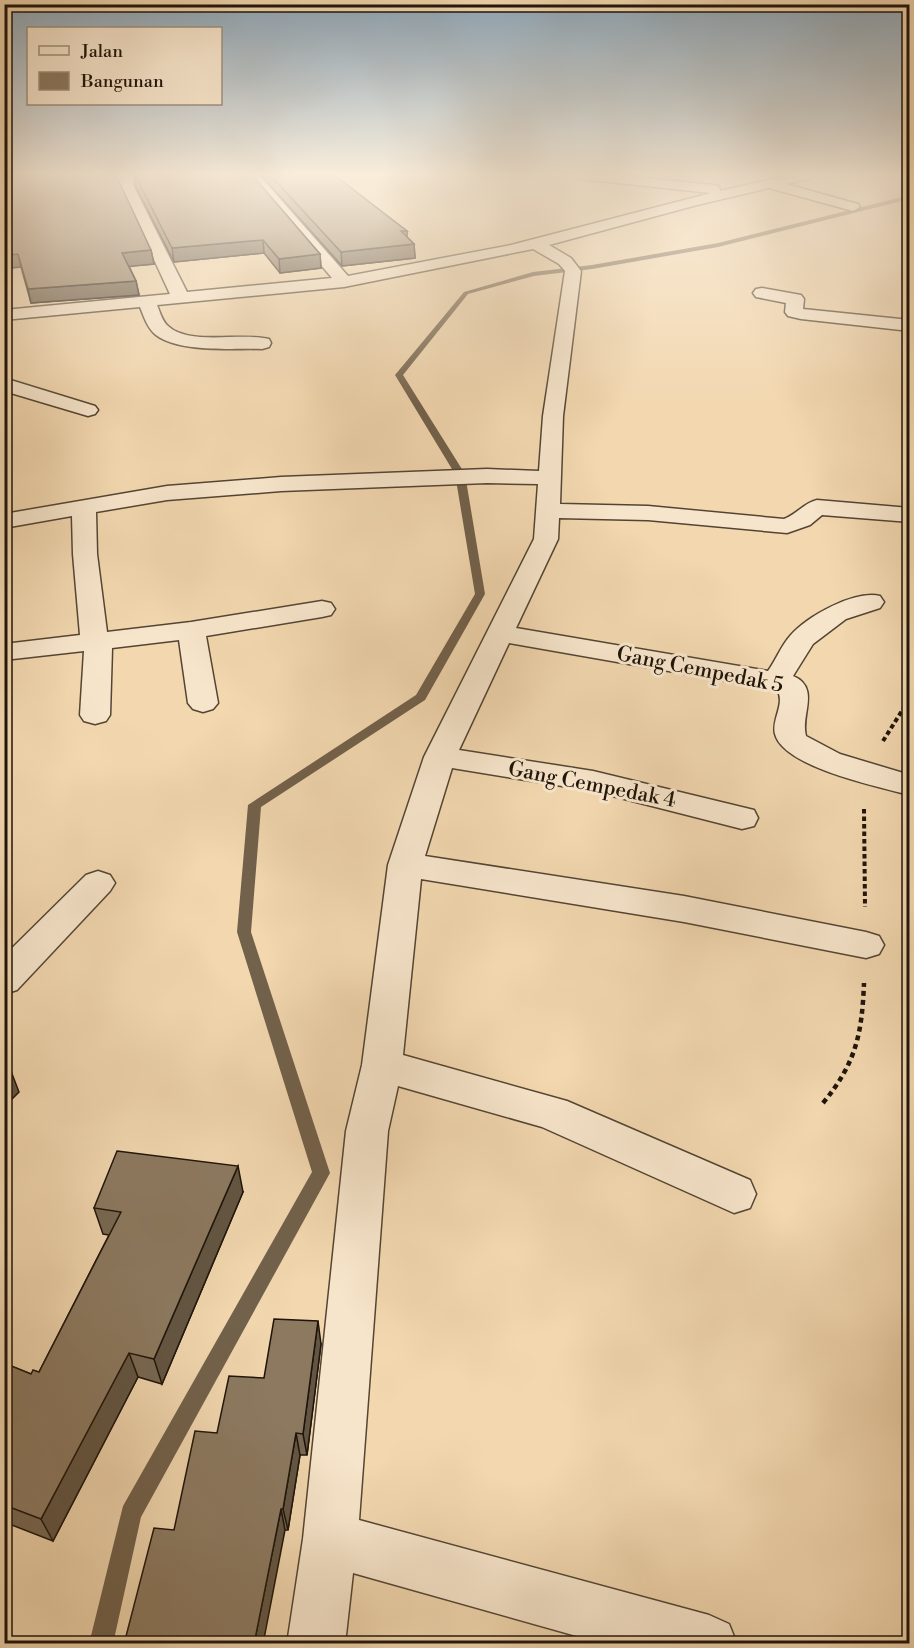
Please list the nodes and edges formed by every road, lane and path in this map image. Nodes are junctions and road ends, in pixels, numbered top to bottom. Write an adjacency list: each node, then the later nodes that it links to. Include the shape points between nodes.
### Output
1 (159, 252): 7 (street)
2 (318, 252): 5 (street)
3 (496, 252): 5 (street)
4 (548, 252): 14 (street, via 569,266)
5 (344, 282): 7 (street)
6 (762, 293): 10 (street, via 795,299 794,312 801,314)
7 (181, 298): 8 (street)
8 (146, 302): 9 (street); 11 (street, via 161,330 171,336)
9 (4, 315)
10 (909, 326)
11 (262, 343)
12 (4, 384): 13 (street)
13 (88, 410)
14 (549, 495): 15 (street, via 487,476 167,493); 16 (street, via 648,513 787,526 817,507); 21 (street, via 546,539)
15 (84, 509): 17 (street); 22 (street, via 85,554)
16 (909, 515)
17 (4, 521)
18 (871, 602): 24 (street, via 837,612 801,640)
19 (322, 609): 20 (street)
20 (191, 630): 22 (street); 26 (street)
21 (499, 633): 24 (street, Gang Cempedak 5); 28 (street)
22 (96, 641): 23 (street); 27 (street)
23 (4, 652)
24 (776, 680): 29 (street, Gang Cempedak 5, via 792,686 796,695 788,730 794,742 810,753)
25 (909, 698): 29 (path)
26 (203, 703)
27 (95, 715)
28 (441, 757): 31 (street, Gang Cempedak 4, via 593,781); 32 (street)
29 (864, 770): 30 (street, Gang Cempedak 5); 34 (path)
30 (909, 785)
31 (742, 818)
32 (405, 864): 34 (street, via 684,909); 36 (street)
33 (98, 883): 35 (street)
34 (866, 945): 37 (path, via 858,1050)
35 (4, 980)
36 (382, 1065): 38 (street, via 552,1113); 39 (street, via 368,1131)
37 (823, 1103)
38 (735, 1194)
39 (330, 1539): 40 (street); 41 (street)
40 (316, 1644)
41 (709, 1644)

